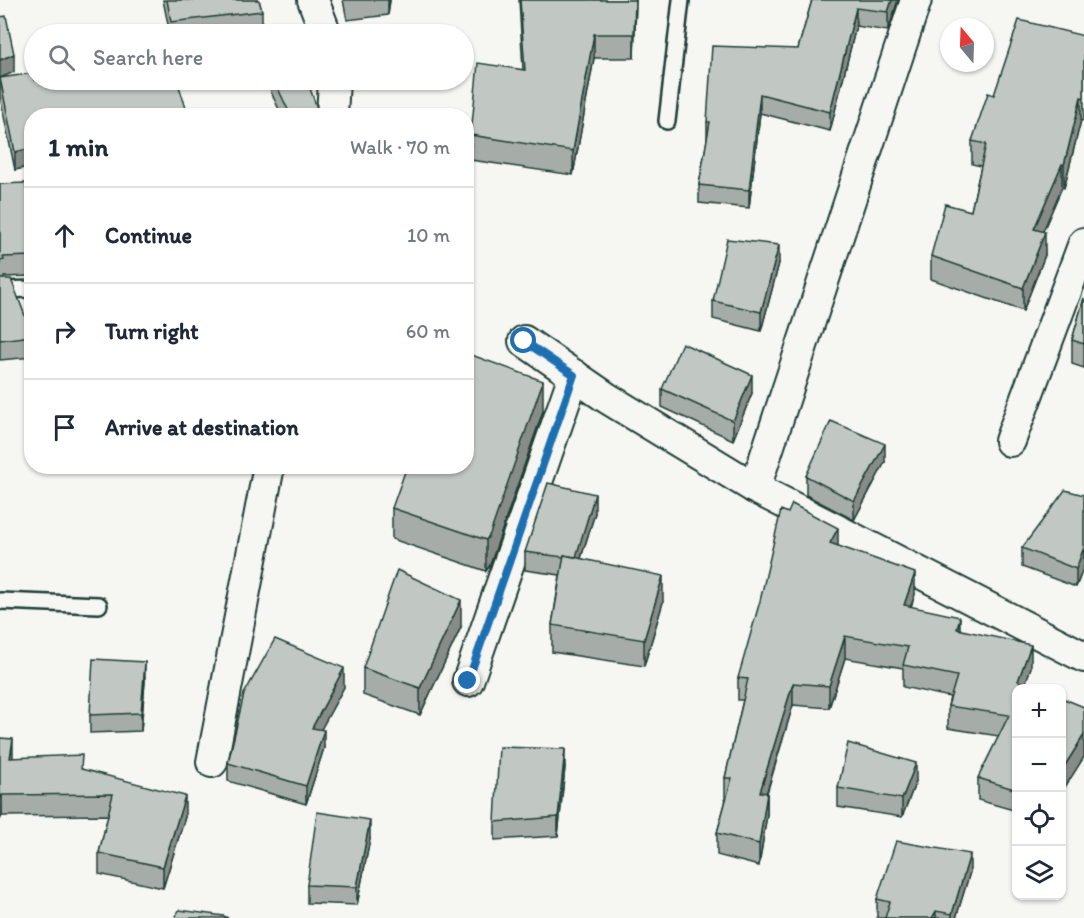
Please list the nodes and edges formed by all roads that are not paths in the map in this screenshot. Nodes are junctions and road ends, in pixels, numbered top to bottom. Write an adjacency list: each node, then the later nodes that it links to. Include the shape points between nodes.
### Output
1 (313, 0): 4 (street)
2 (681, 0): 7 (lane)
3 (916, 0): 15 (street)
4 (322, 24)
5 (333, 90): 6 (street)
6 (332, 108)
7 (667, 121)
8 (1084, 243): 13 (street)
9 (24, 289): 10 (lane)
10 (0, 290)
11 (524, 341): 12 (street)
12 (574, 375): 15 (street); 19 (street)
13 (1010, 441)
14 (267, 474): 20 (street)
15 (755, 488): 18 (street)
16 (0, 601): 17 (lane)
17 (99, 605)
18 (1084, 657)
19 (468, 681)
20 (212, 762)

